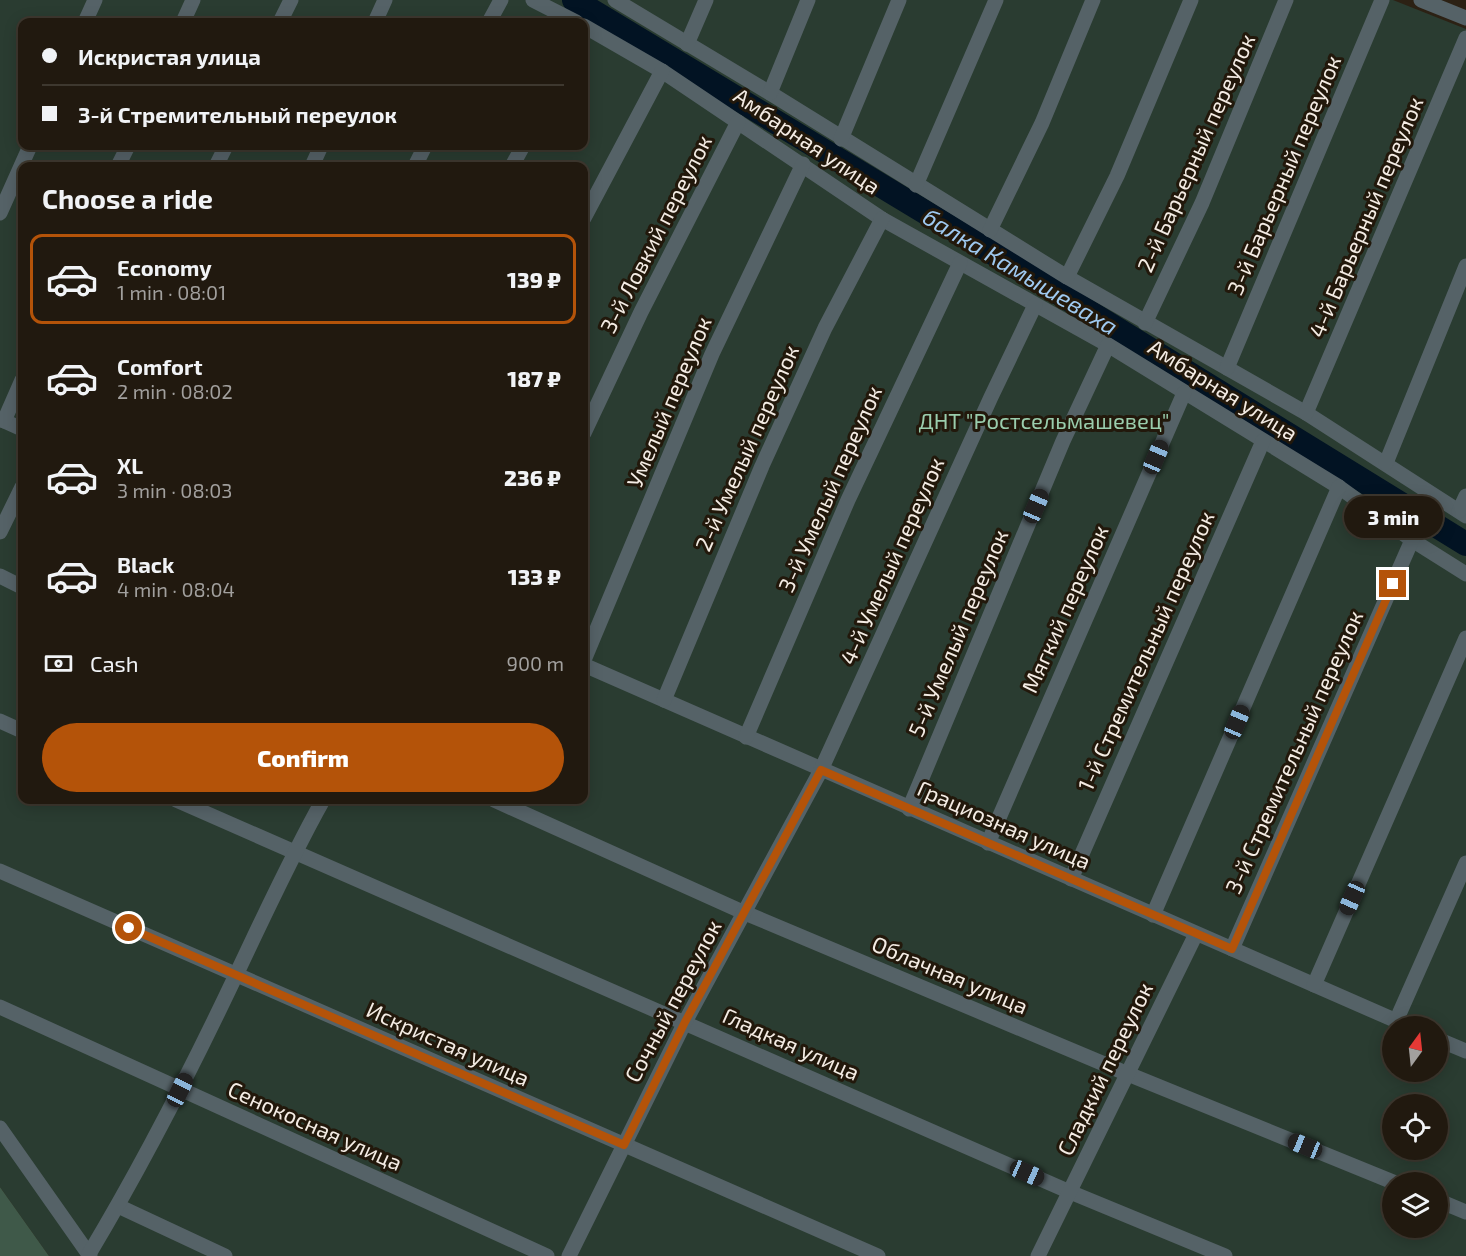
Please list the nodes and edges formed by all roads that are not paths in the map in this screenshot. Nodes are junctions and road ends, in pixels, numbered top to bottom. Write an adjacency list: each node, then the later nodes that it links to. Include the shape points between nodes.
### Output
1 (95, 0): 17 (street)
2 (194, 0): 18 (street)
3 (291, 0): 19 (street)
4 (385, 0): 20 (street)
5 (501, 0): 21 (street)
6 (533, 0): 22 (street, Амбарная улица)
7 (615, 0): 26 (street)
8 (706, 0): 26 (street)
9 (808, 0): 28 (street)
10 (899, 0): 30 (street)
11 (996, 0): 33 (street)
12 (1093, 0): 37 (street, via 1042,123)
13 (1191, 0): 40 (street, via 1117,176)
14 (1286, 0): 42 (street, 2-й Барьерный переулок, via 1202,203)
15 (1382, 0): 44 (street, 3-й Барьерный переулок)
16 (1421, 0): 23 (street)
17 (87, 18)
18 (185, 18)
19 (282, 18)
20 (377, 18)
21 (491, 18)
22 (565, 18)
23 (1466, 18)
24 (588, 31): 27 (street, Амбарная улица)
25 (1466, 38): 47 (street, 4-й Барьерный переулок)
26 (687, 44): 28 (street)
27 (662, 70): 29 (street, Амбарная улица); 34 (street)
28 (770, 93): 30 (street)
29 (738, 122): 31 (street, Амбарная улица); 49 (street, 3-й Ловкий переулок)
30 (841, 139): 33 (street)
31 (803, 164): 36 (street, Амбарная улица); 63 (street, Умелый переулок, via 712,354)
32 (18, 173): 35 (street)
33 (916, 185): 37 (street)
34 (588, 210)
35 (0, 213)
36 (882, 219): 38 (street, Амбарная улица); 65 (street, 2-й Умелый переулок, via 805,370)
37 (990, 230): 40 (street)
38 (960, 263): 41 (street, Амбарная улица); 68 (street, 3-й Умелый переулок, via 848,500)
39 (1466, 266): 52 (street)
40 (1067, 277): 42 (street)
41 (1035, 305): 43 (street, Амбарная улица); 69 (street, 4-й Умелый переулок)
42 (1145, 323): 44 (street)
43 (1108, 345): 46 (street, Амбарная улица); 73 (street, 5-й Умелый переулок, via 1058,452)
44 (1227, 368): 47 (street)
45 (18, 388): 48 (street)
46 (1184, 393): 51 (street, Амбарная улица); 74 (street, Мягкий переулок)
47 (1306, 413): 52 (street)
48 (2, 420): 50 (street)
49 (588, 425)
50 (18, 427)
51 (1263, 441): 53 (street, Амбарная улица); 78 (street, 1-й Стремительный переулок)
52 (1386, 463): 56 (street)
53 (1339, 487): 58 (street, Амбарная улица); 80 (street)
54 (18, 495): 57 (street)
55 (1466, 496): 56 (street)
56 (1463, 513)
57 (0, 532)
58 (1412, 540): 59 (street, Амбарная улица); 82 (street, 3-й Стремительный переулок)
59 (1466, 574)
60 (0, 576): 61 (street)
61 (18, 584)
62 (1466, 638): 84 (street)
63 (588, 650)
64 (588, 667): 65 (street, Грациозная улица)
65 (664, 700): 68 (street, Грациозная улица)
66 (0, 722): 67 (street)
67 (18, 729)
68 (746, 737): 69 (street, Грациозная улица)
69 (821, 770): 73 (street, Грациозная улица); 79 (street, Сочный переулок)
70 (185, 804): 75 (street, Гладкая улица)
71 (321, 804): 75 (street)
72 (503, 804): 79 (street, Облачная улица)
73 (909, 808): 74 (street, Грациозная улица)
74 (988, 843): 78 (street, Грациозная улица)
75 (293, 852): 83 (street); 88 (street, Гладкая улица)
76 (1466, 863): 87 (street)
77 (0, 871): 83 (street, Искристая улица)
78 (1071, 879): 80 (street, Грациозная улица)
79 (745, 913): 88 (street, Сочный переулок); 91 (street, Облачная улица)
80 (1153, 915): 81 (street, Грациозная улица)
81 (1196, 934): 82 (street, Грациозная улица); 91 (street, Сладкий переулок)
82 (1232, 949): 84 (street, Грациозная улица)
83 (236, 976): 92 (street); 94 (street, Искристая улица)
84 (1314, 985): 86 (street, Грациозная улица)
85 (0, 1007): 92 (street, Сенокосная улица)
86 (1386, 1016)
87 (1405, 1016)
88 (685, 1022): 94 (street, Сочный переулок); 96 (street, Гладкая улица)
89 (1448, 1044): 90 (street)
90 (1466, 1051)
91 (1128, 1074): 95 (street, Облачная улица); 96 (street, Сладкий переулок)
92 (180, 1090): 98 (street); 102 (street, Сенокосная улица)
93 (0, 1128): 100 (street)
94 (624, 1145): 103 (street, Сочный переулок); 104 (street, Искристая улица)
95 (1382, 1178)
96 (1070, 1192): 105 (street, Сладкий переулок); 106 (street, Гладкая улица)
97 (1448, 1205): 99 (street)
98 (118, 1206): 100 (street); 101 (street)
99 (1466, 1212)
100 (89, 1255)
101 (225, 1256)
102 (547, 1256)
103 (569, 1256)
104 (878, 1256)
105 (1038, 1256)
106 (1224, 1256)

